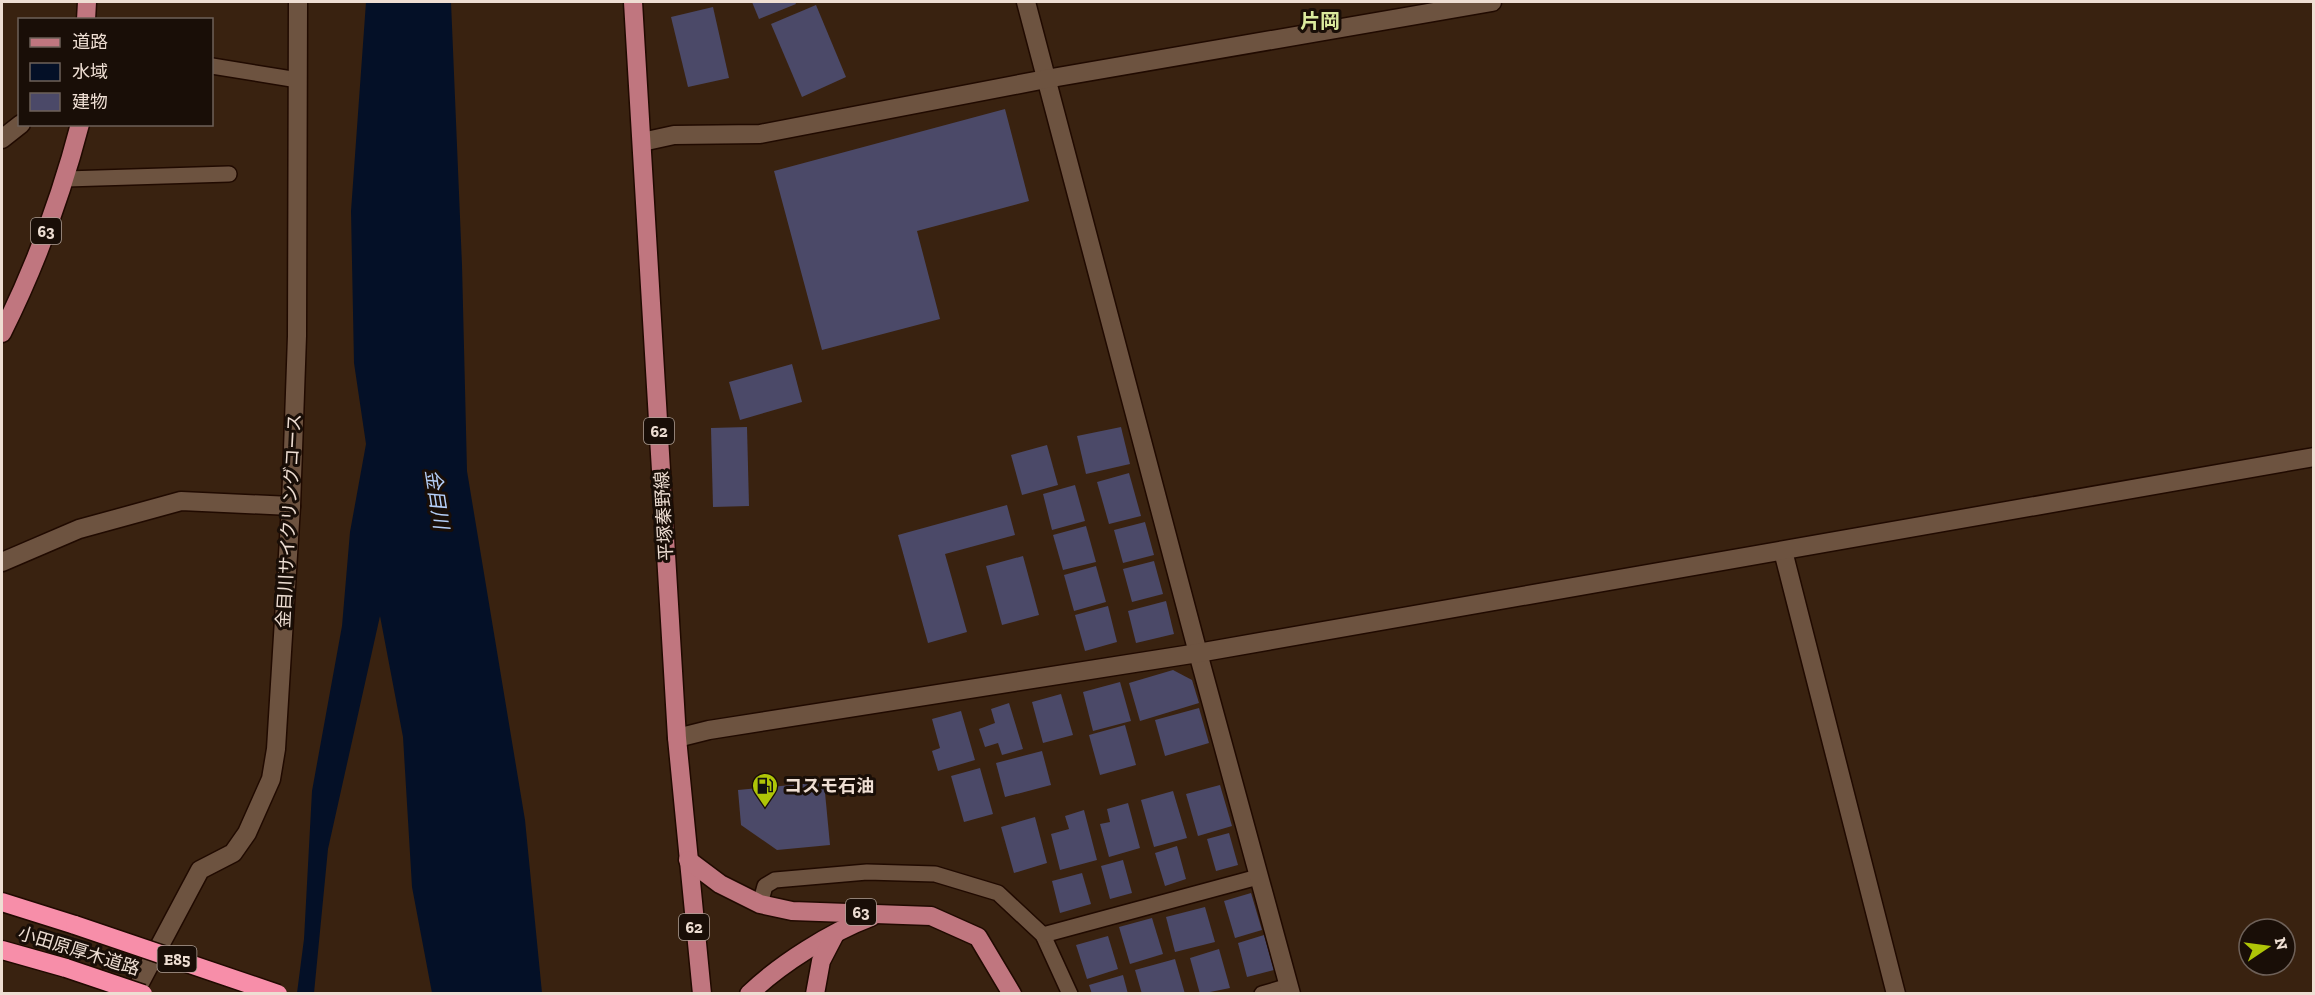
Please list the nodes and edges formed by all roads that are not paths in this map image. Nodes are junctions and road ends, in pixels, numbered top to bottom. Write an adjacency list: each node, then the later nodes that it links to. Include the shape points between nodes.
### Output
1 (87, 2): 6 (main road)
2 (298, 2): 9 (street, 金目川サイクリングコース)
3 (633, 2): 13 (main road, 平塚秦野線 / 62)
4 (1026, 2): 8 (street)
5 (1492, 2): 8 (street)
6 (86, 18)
7 (213, 66): 9 (lane)
8 (1046, 79): 13 (street, via 760,134 674,135); 21 (street)
9 (298, 80): 18 (street, 金目川サイクリングコース, via 297,336)
10 (18, 126): 12 (street)
11 (79, 126): 15 (main road, 63)
12 (2, 139)
13 (642, 142): 22 (main road, 平塚秦野線 / 62)
14 (229, 174): 15 (lane)
15 (66, 179): 16 (main road, 63, via 22,293)
16 (2, 333)
17 (2313, 457): 19 (street)
18 (291, 506): 20 (street, via 181,501 79,529); 33 (street, 金目川サイクリングコース, via 279,711 271,779 247,833 233,853 200,870)
19 (1783, 551): 21 (street); 41 (street)
20 (2, 562)
21 (1198, 653): 22 (street); 24 (street)
22 (677, 738): 23 (main road, 平塚秦野線 / 62)
23 (687, 860): 26 (main road, 63, via 720,884); 31 (main road, 平塚秦野線 / 62)
24 (1258, 877): 29 (lane); 32 (street)
25 (2, 902): 35 (highway, 小田原厚木道路 / E85, bridge)
26 (760, 904): 27 (main road, 63, via 792,911); 29 (lane, via 765,886 775,880 867,872 935,874 998,893)
27 (881, 913): 28 (main road); 38 (main road, 63, via 931,916 978,937)
28 (835, 934): 36 (main road, via 772,972); 37 (main road, via 821,961)
29 (1043, 935): 39 (lane)
30 (2, 950): 34 (highway, 小田原厚木道路 / E85, bridge)
31 (703, 990)
32 (1290, 990): 40 (lane)
33 (134, 993)
34 (143, 993)
35 (278, 993)
36 (749, 993)
37 (815, 993)
38 (1012, 993)
39 (1070, 993)
40 (1262, 993)
41 (1896, 993)

